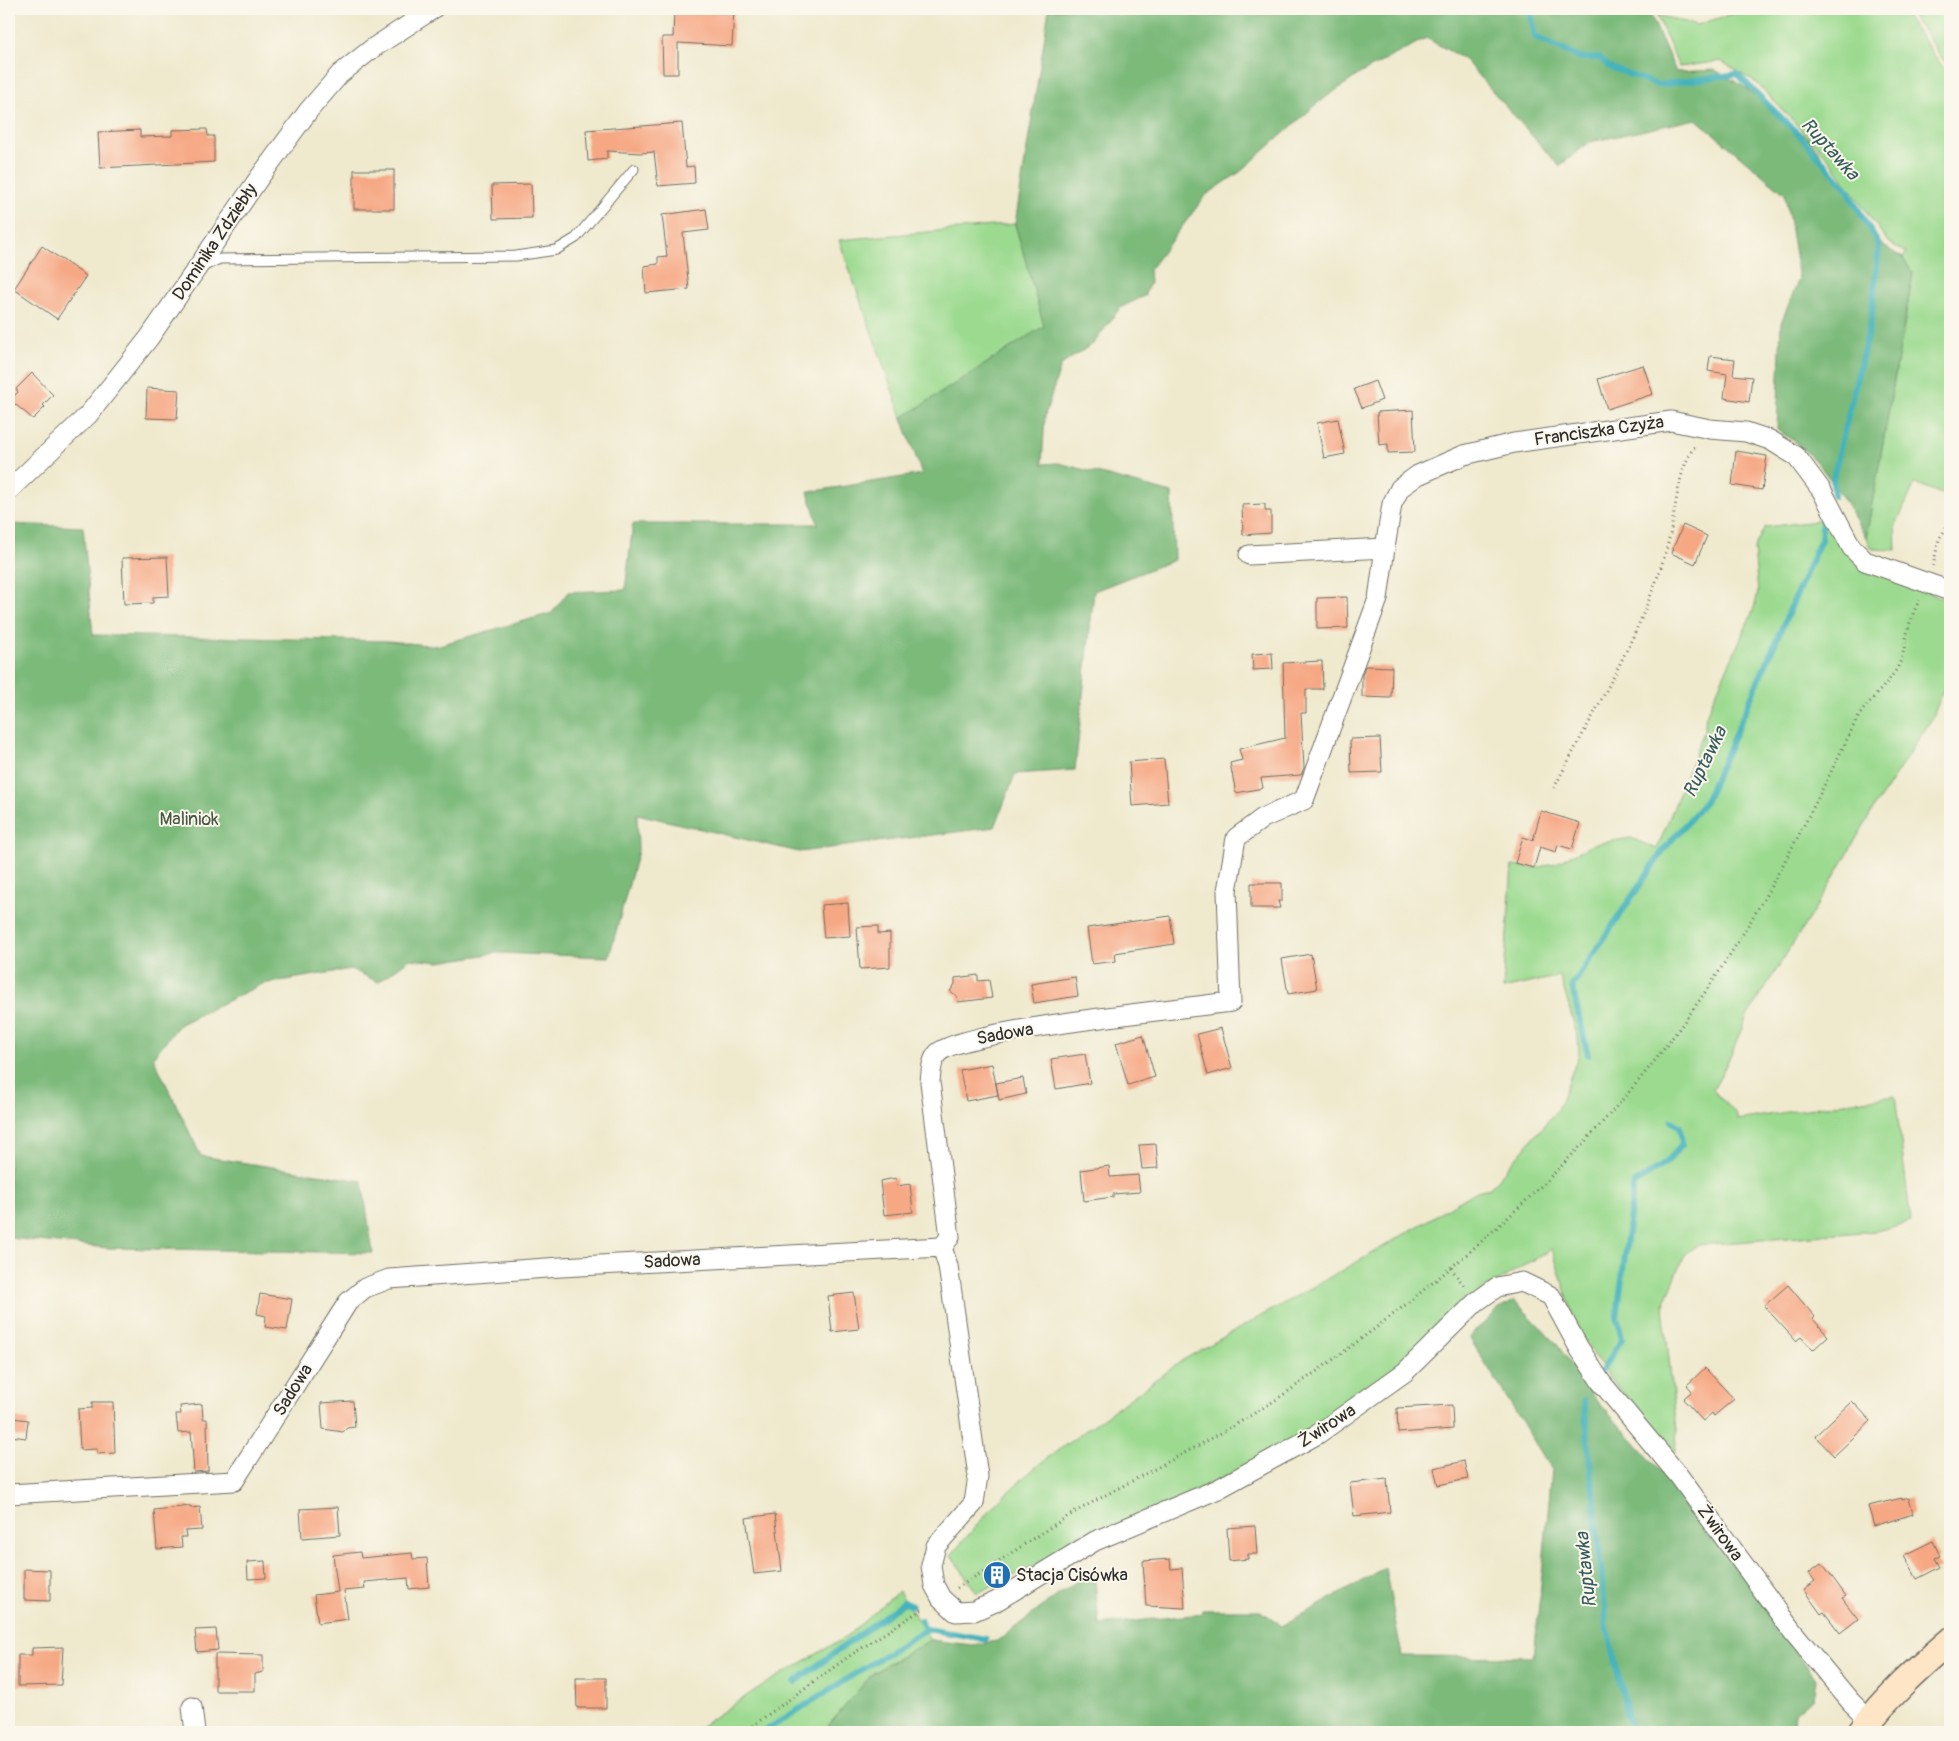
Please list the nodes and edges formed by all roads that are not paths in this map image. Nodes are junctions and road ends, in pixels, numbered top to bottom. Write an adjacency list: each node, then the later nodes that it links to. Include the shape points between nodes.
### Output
1 (433, 9): 3 (street, Dominika Zdziebły, via 340,74 276,155)
2 (634, 169): 3 (lane, via 576,238 556,250 516,256 220,259)
3 (196, 270): 4 (street, Dominika Zdziebły, via 149,338 88,415)
4 (9, 490)
5 (1384, 548): 6 (street); 7 (street, Franciszka Czyża, via 1392,504 1400,488 1418,475 1464,455 1514,443 1671,421 1746,432 1770,440 1796,456 1826,498 1852,548 1864,561); 8 (street, Franciszka Czyża, via 1378,599 1304,800 1263,818 1236,838 1227,891)
6 (1249, 555)
7 (1950, 591)
8 (1231, 1002): 9 (street, Sadowa, via 1030,1029 952,1045 938,1053 932,1064 930,1082 950,1237)
9 (942, 1247): 10 (street, Sadowa, via 388,1279 365,1288 348,1302 234,1481); 13 (street, Żwirowa, via 948,1266 978,1476 974,1503 936,1546 931,1565 934,1585 941,1598 956,1612 974,1611 995,1602 1095,1541 1218,1490 1318,1434 1405,1372 1476,1302 1497,1287 1522,1282 1551,1296 1601,1382 1679,1476 1793,1632 1850,1701)
10 (9, 1494)
11 (1950, 1641): 13 (main road, via 1919,1668)
12 (192, 1707): 14 (street)
13 (1865, 1726)
14 (195, 1732)

